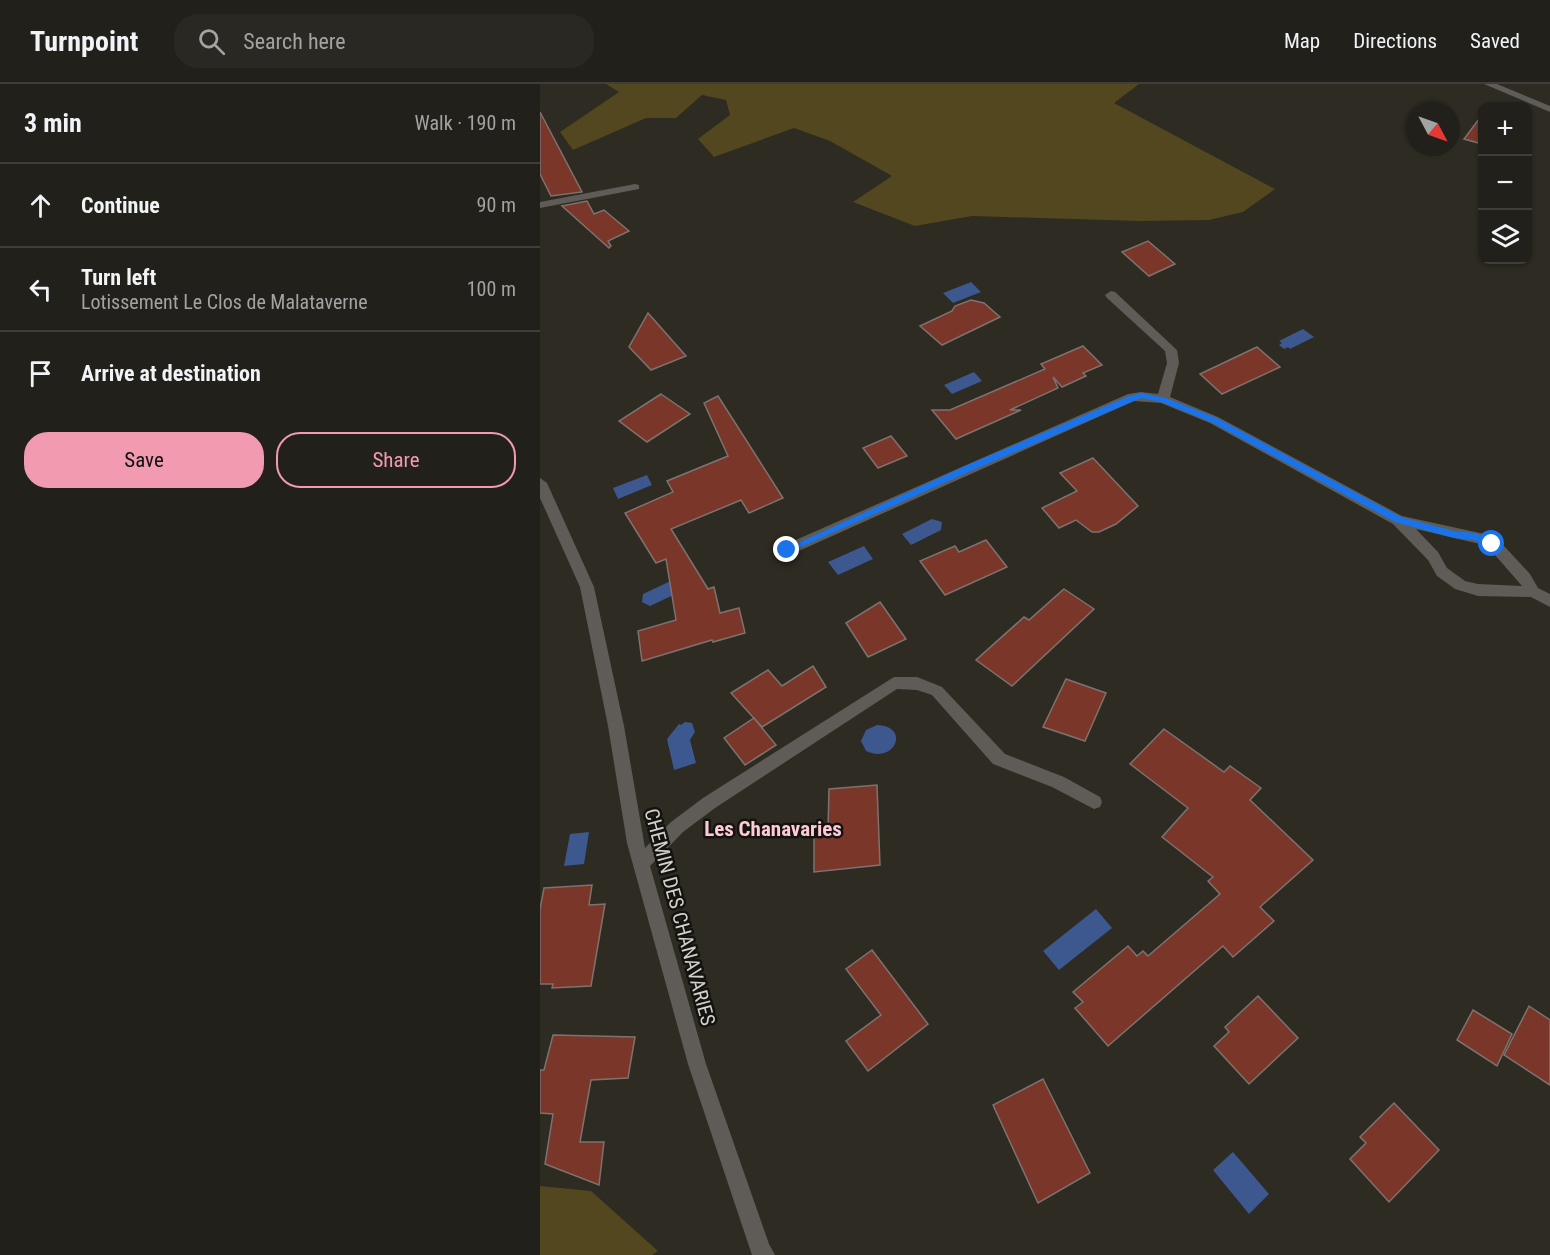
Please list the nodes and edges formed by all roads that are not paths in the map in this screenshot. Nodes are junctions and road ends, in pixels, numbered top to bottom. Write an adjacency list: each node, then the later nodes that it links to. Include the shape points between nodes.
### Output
1 (1489, 84): 2 (street)
2 (1550, 109)
3 (635, 187): 4 (street)
4 (540, 205)
5 (1111, 295): 6 (street, via 1171,350 1173,363)
6 (1163, 399): 8 (street, via 1214,420); 9 (street, via 1132,398)
7 (540, 483): 13 (street, CHEMIN DES CHANAVARIES, via 587,586)
8 (1398, 520): 10 (street, via 1484,539 1526,578); 10 (street, via 1442,572 1461,585 1478,590)
9 (787, 550)
10 (1533, 592): 11 (street)
11 (1550, 601)
12 (1094, 802): 13 (street, via 999,759 931,687 894,683 709,803)
13 (640, 863): 14 (street, CHEMIN DES CHANAVARIES, via 697,1064)
14 (765, 1255)

